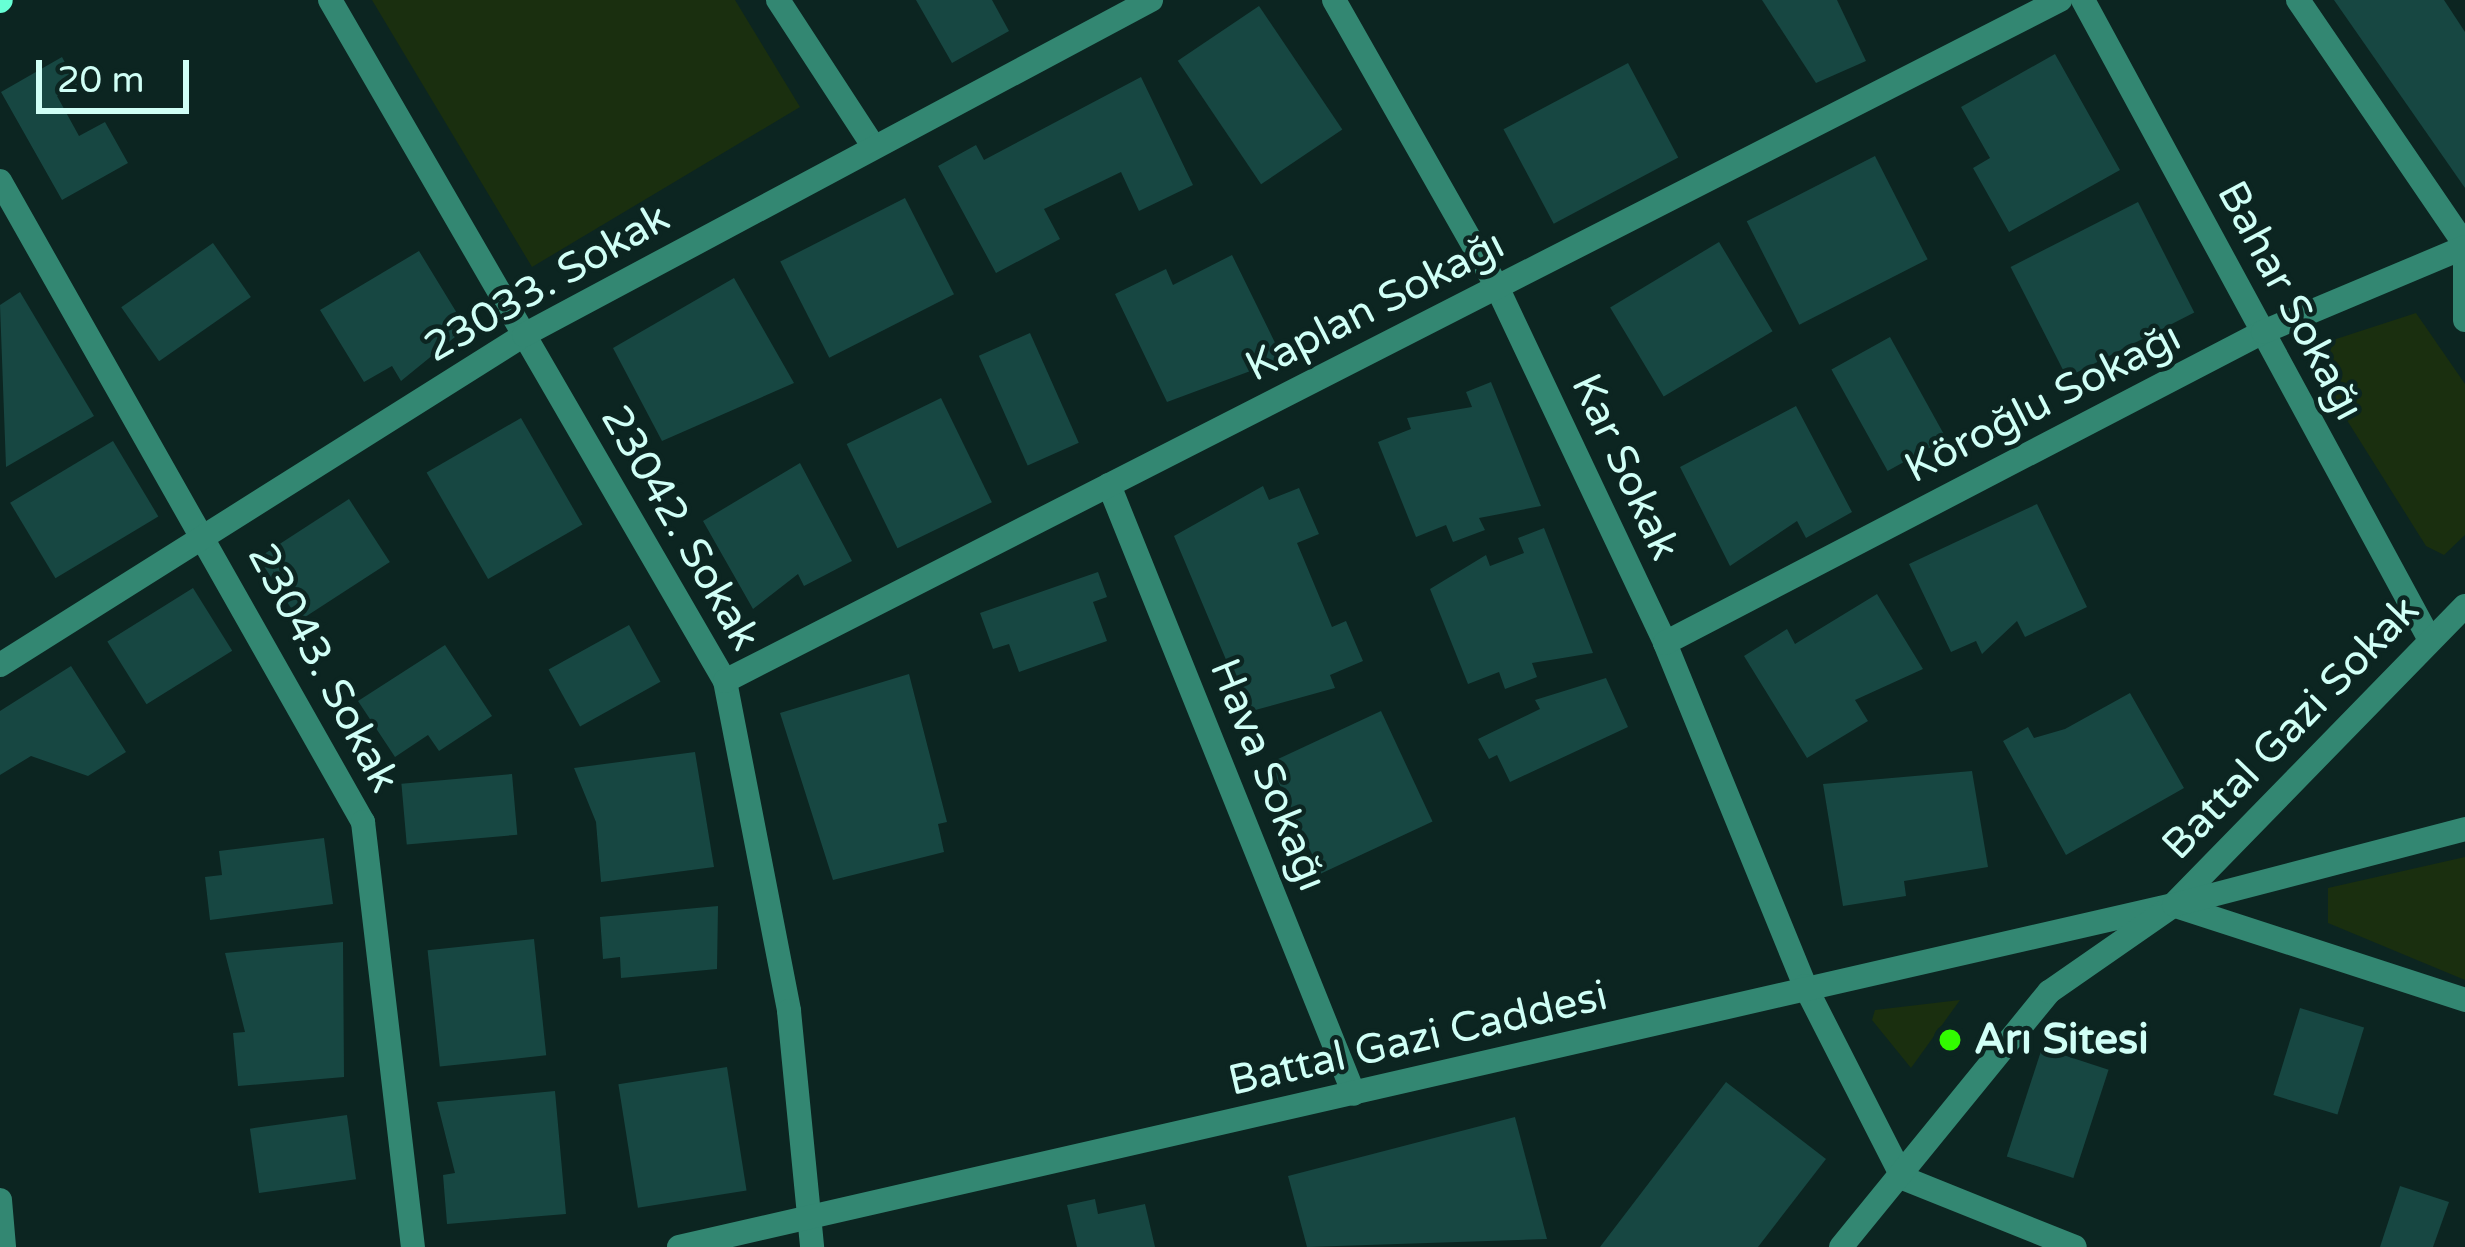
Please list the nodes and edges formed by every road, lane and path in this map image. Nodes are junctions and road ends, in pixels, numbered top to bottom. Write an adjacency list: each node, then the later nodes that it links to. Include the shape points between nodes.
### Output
1 (330, 0): 14 (street, 23042. Sokak)
2 (778, 0): 8 (street)
3 (1151, 0): 8 (street, 23033. Sokak)
4 (1334, 0): 11 (street, Kar Sokak)
5 (2060, 0): 11 (street, Kaplan Sokağı)
6 (2083, 0): 13 (street, Bahar Sokağı)
7 (2298, 0): 10 (street)
8 (873, 146): 14 (street, 23033. Sokak)
9 (0, 181): 16 (street, 23043. Sokak)
10 (2465, 248): 12 (street); 13 (street, Köroğlu Sokağı)
11 (1497, 287): 15 (street, Kaplan Sokağı); 19 (street, Kar Sokak)
12 (2465, 320)
13 (2263, 332): 18 (street, Bahar Sokağı); 19 (street, Köroğlu Sokağı)
14 (524, 335): 16 (street, 23033. Sokak); 21 (street, 23042. Sokak)
15 (1109, 485): 21 (street, Kaplan Sokağı); 26 (street, Hava Sokağı)
16 (210, 542): 20 (street, 23033. Sokak); 31 (street, 23043. Sokak, via 363,822)
17 (2465, 606): 18 (street, Battal Gazi Sokak)
18 (2428, 638): 23 (street, Battal Gazi Sokak)
19 (1665, 644): 24 (street, Kar Sokak)
20 (0, 665)
21 (725, 681): 29 (street, 23042. Sokak, via 789,1011)
22 (2465, 829): 23 (street, Battal Gazi Caddesi)
23 (2174, 905): 24 (street, Battal Gazi Caddesi); 25 (street); 27 (street, via 2049,992)
24 (1805, 986): 26 (street, Battal Gazi Caddesi); 27 (street, Kar Sokak)
25 (2465, 1000)
26 (1354, 1094): 29 (street, Battal Gazi Caddesi)
27 (1903, 1178): 33 (street); 34 (street)
28 (0, 1200): 30 (street)
29 (811, 1235): 32 (street, Battal Gazi Caddesi)
30 (4, 1247)
31 (413, 1247)
32 (679, 1247)
33 (1841, 1247)
34 (2075, 1247)

